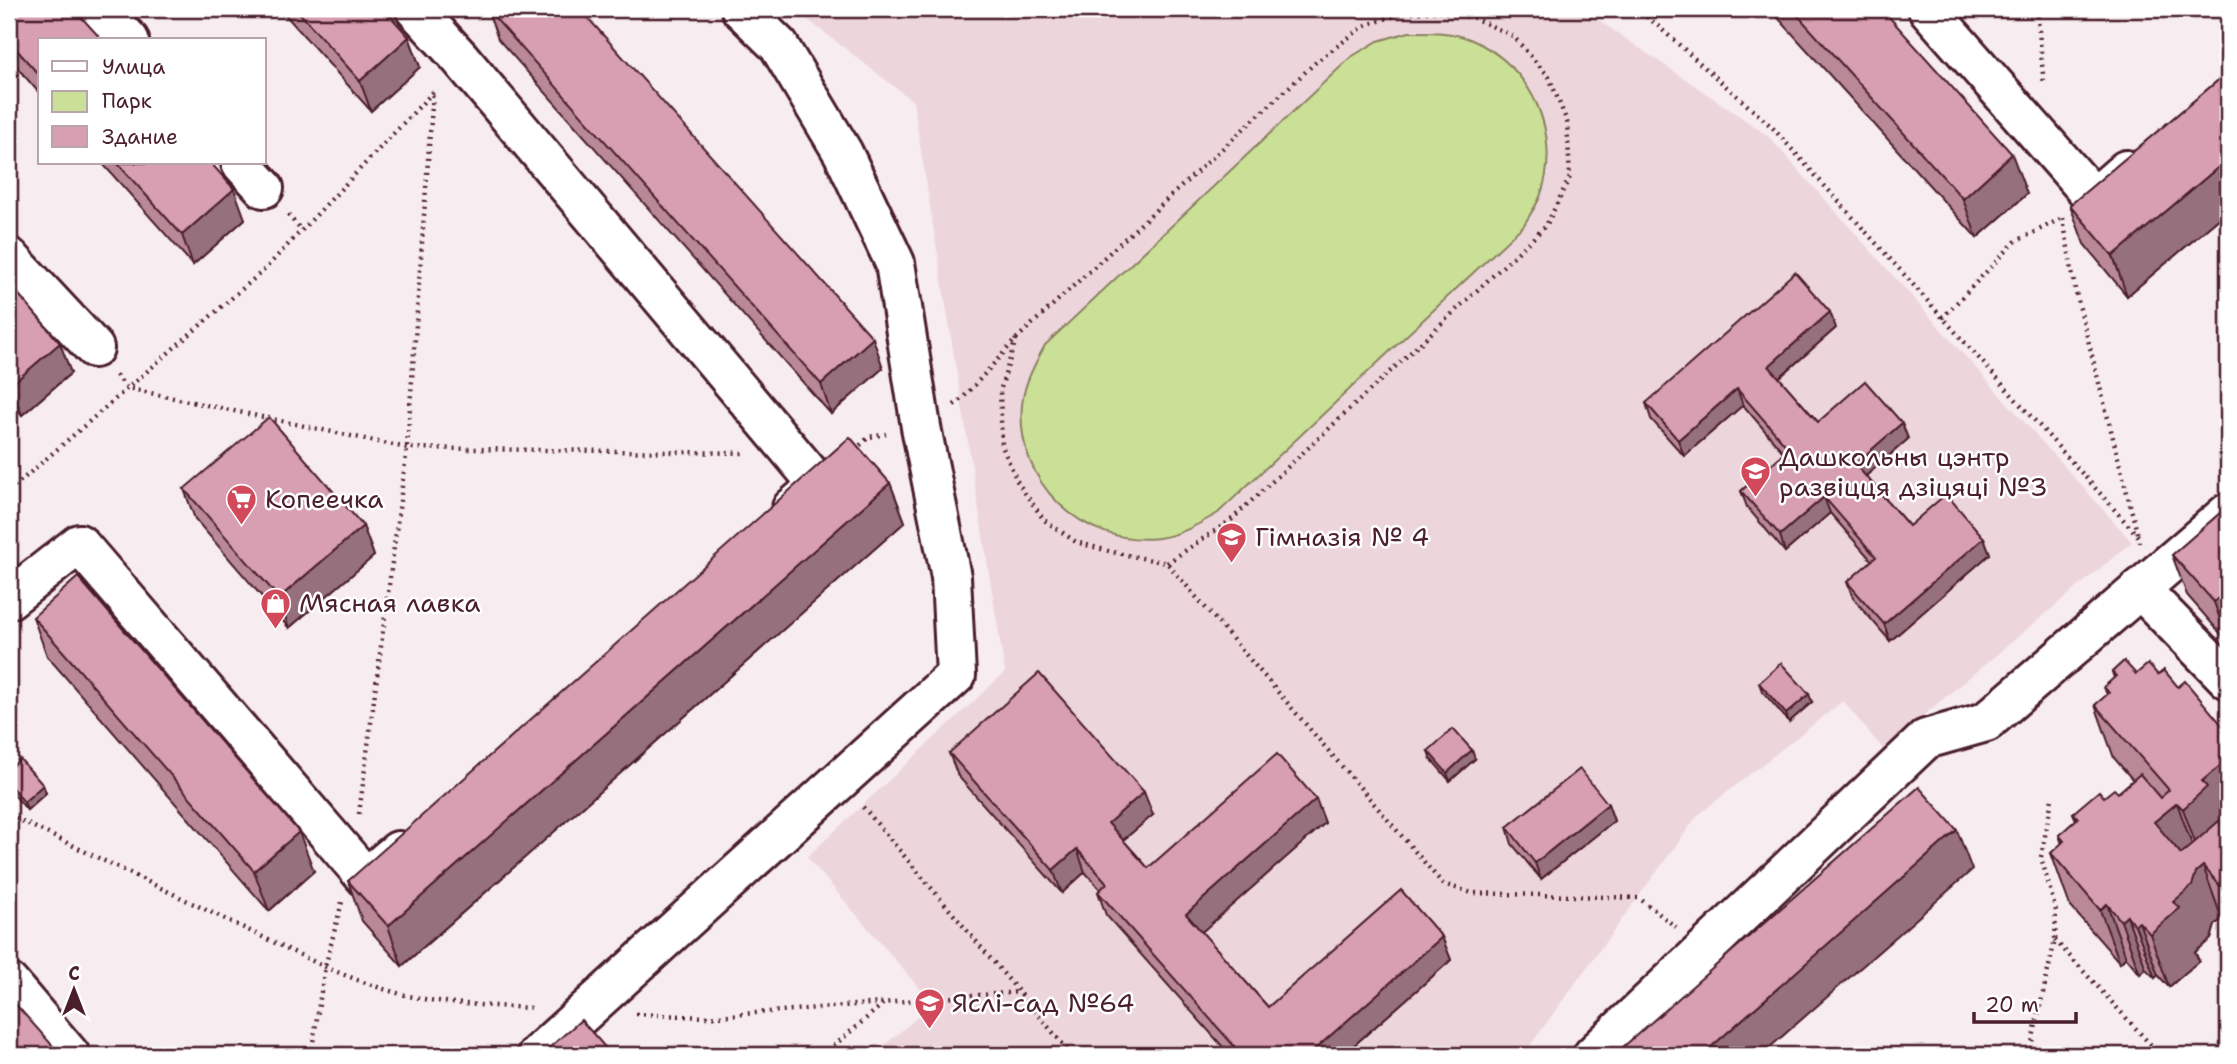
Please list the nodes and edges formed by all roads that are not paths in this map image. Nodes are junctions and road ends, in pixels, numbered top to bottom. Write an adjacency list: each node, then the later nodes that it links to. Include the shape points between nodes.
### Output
1 (100, 9): 5 (lane)
2 (415, 9): 10 (lane, via 819,485)
3 (741, 9): 17 (lane, via 779,46 843,153 895,263 951,577 956,675)
4 (1928, 9): 6 (lane, via 2072,207)
5 (127, 38)
6 (2156, 145)
7 (9, 257): 8 (lane)
8 (94, 348)
9 (2228, 513): 11 (lane)
10 (766, 530)
11 (2140, 589): 13 (lane); 18 (lane, via 1986,722 1926,739)
12 (9, 599): 14 (lane, via 79,544 366,878)
13 (2228, 679)
14 (419, 832)
15 (9, 983): 16 (lane)
16 (70, 1055)
17 (537, 1055)
18 (1593, 1055)

